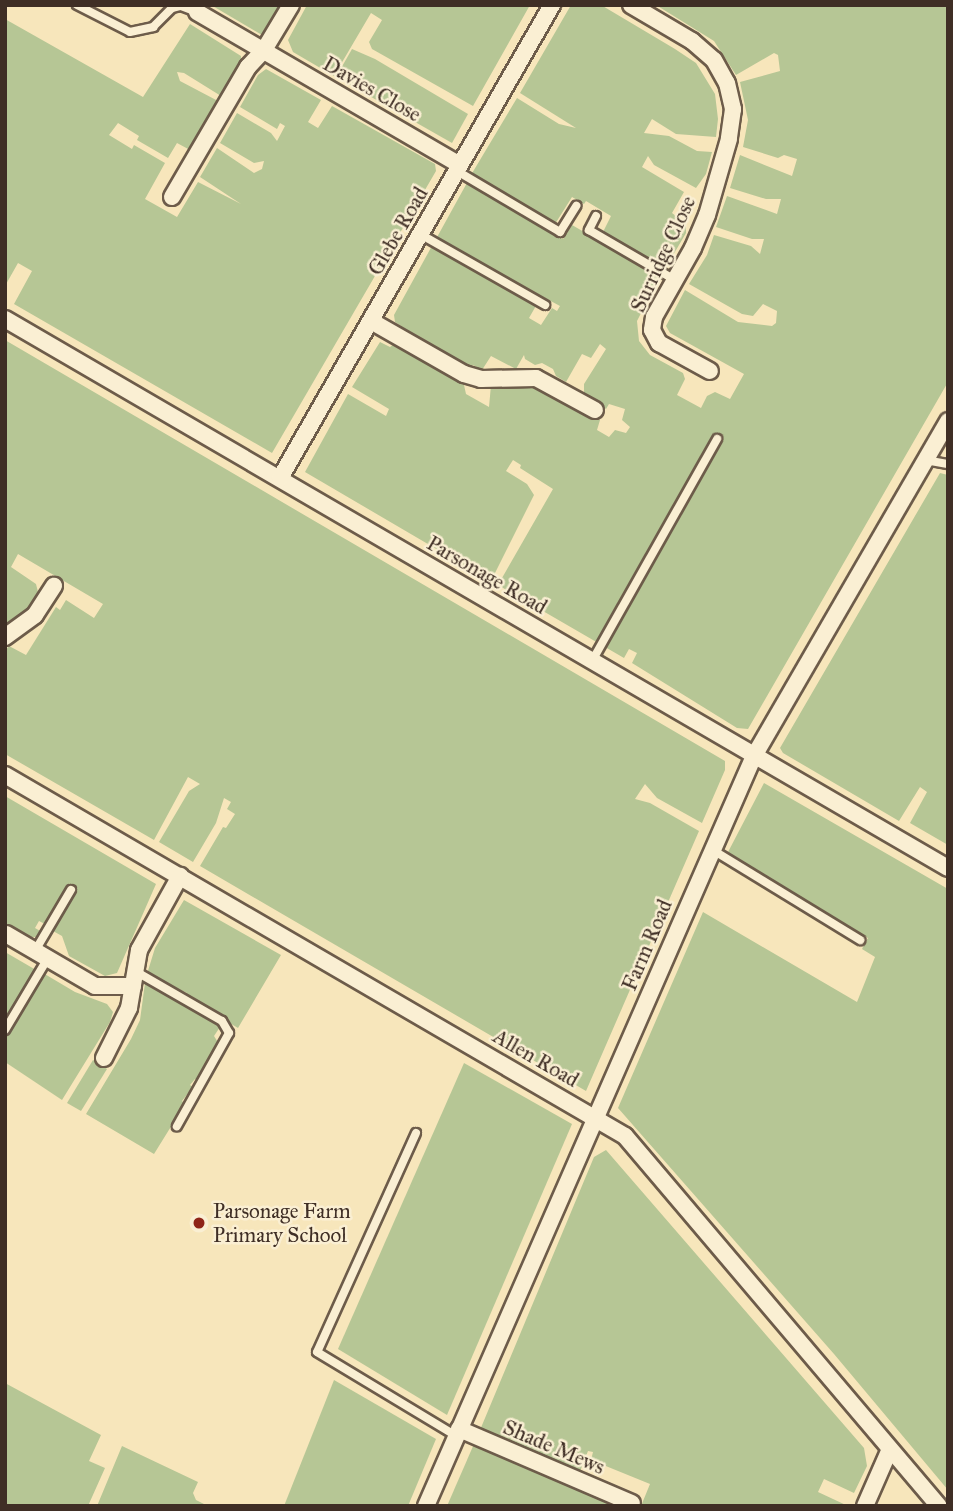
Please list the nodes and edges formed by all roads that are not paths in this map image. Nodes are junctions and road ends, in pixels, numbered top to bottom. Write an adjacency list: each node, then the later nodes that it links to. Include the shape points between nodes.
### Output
1 (77, 5): 5 (lane, via 130,32 153,27 173,8)
2 (291, 5): 6 (street)
3 (552, 5): 7 (street, Glebe Road)
4 (631, 5): 12 (street, Surridge Close, via 692,41 714,60 727,83 733,109 729,139 706,215)
5 (197, 12): 6 (street, Davies Close)
6 (264, 50): 7 (street, Davies Close); 8 (street, via 248,67)
7 (458, 168): 9 (lane, via 560,232); 11 (street, Glebe Road)
8 (172, 197)
9 (576, 206)
10 (596, 216): 12 (lane, via 589,230)
11 (420, 234): 13 (lane); 15 (street, Glebe Road)
12 (675, 280): 16 (street, Surridge Close, via 654,317 652,330 659,343)
13 (545, 305)
14 (5, 319): 22 (street, Parsonage Road)
15 (371, 321): 17 (street, via 464,374 481,379 536,378); 22 (street, Glebe Road)
16 (710, 371)
17 (595, 410)
18 (948, 421): 20 (street, Farm Road)
19 (718, 439): 25 (lane)
20 (925, 460): 21 (lane); 26 (street, Farm Road)
21 (948, 464)
22 (280, 478): 25 (street, Parsonage Road)
23 (54, 586): 24 (street, via 35,615)
24 (5, 637)
25 (592, 661): 26 (street, Parsonage Road)
26 (754, 756): 28 (street, Farm Road); 29 (street, Parsonage Road)
27 (5, 775): 30 (street, Allen Road)
28 (711, 849): 33 (lane); 38 (street, Farm Road)
29 (948, 867)
30 (180, 876): 35 (street, via 139,950); 38 (street, Allen Road)
31 (71, 890): 34 (lane)
32 (6, 934): 34 (street)
33 (860, 940)
34 (42, 954): 35 (street, via 95,986); 36 (lane)
35 (134, 979): 37 (street, via 124,1022); 39 (lane, via 222,1021 229,1033)
36 (5, 1030)
37 (104, 1058)
38 (596, 1117): 41 (street, Farm Road); 42 (street, Allen Road, via 625,1136)
39 (177, 1126)
40 (416, 1133): 41 (lane, via 317,1352)
41 (458, 1433): 43 (street, Shade Mews); 44 (street, Farm Road)
42 (890, 1449): 45 (street); 46 (street, Allen Road)
43 (632, 1503)
44 (426, 1506)
45 (865, 1506)
46 (939, 1506)

